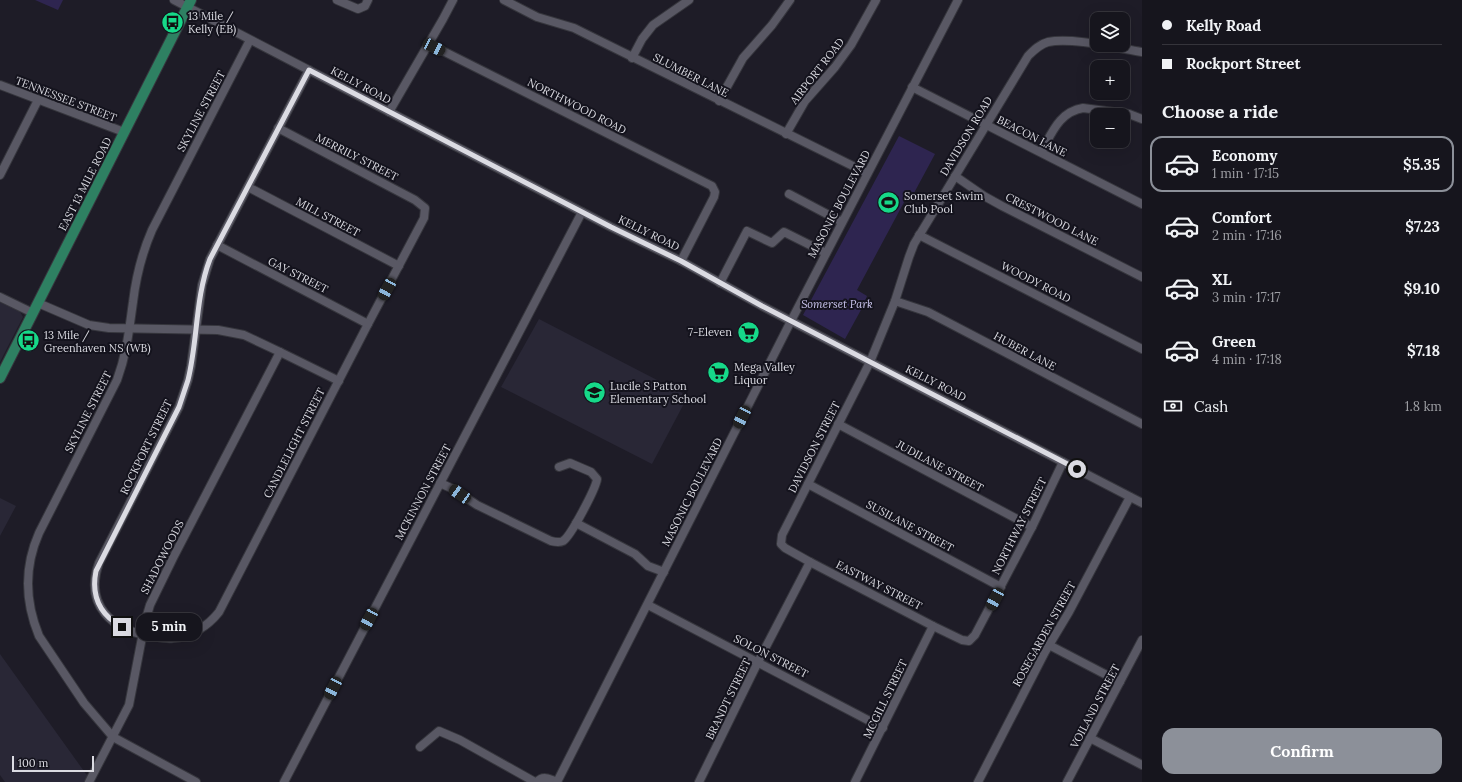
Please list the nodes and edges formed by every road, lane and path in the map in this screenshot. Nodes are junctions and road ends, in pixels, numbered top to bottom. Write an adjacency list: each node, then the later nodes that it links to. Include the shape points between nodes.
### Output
1 (174, 0): 10 (street, KELLY ROAD)
2 (337, 0): 3 (street, via 361,9)
3 (368, 0)
4 (453, 0): 12 (street)
5 (504, 0): 14 (street, SLUMBER LANE, via 537,17 574,28)
6 (689, 0): 14 (street, via 653,24)
7 (790, 0): 19 (street, via 743,58)
8 (876, 0): 25 (street, AIRPORT ROAD, via 851,45 836,67 805,101)
9 (958, 0): 17 (street, MASONIC BOULEVARD)
10 (189, 3): 11 (street, KELLY ROAD); 24 (main road, EAST 13 MILE ROAD)
11 (250, 40): 15 (street, KELLY ROAD); 49 (street, SKYLINE STREET, via 145,246 138,272)
12 (428, 44): 20 (street); 39 (street, NORTHWOOD ROAD, via 712,186 714,197)
13 (1142, 52): 22 (street, DAVIDSON ROAD, via 1067,41 1040,45 1025,60)
14 (632, 58): 19 (street, SLUMBER LANE)
15 (309, 70): 20 (street, KELLY ROAD); 23 (street, ROCKPORT STREET)
16 (0, 85): 18 (street, TENNESSEE STREET)
17 (912, 87): 22 (street, BEACON LANE); 27 (street, MASONIC BOULEVARD)
18 (38, 100): 24 (street, TENNESSEE STREET); 28 (street)
19 (719, 101): 25 (street, SLUMBER LANE)
20 (389, 112): 34 (street, KELLY ROAD)
21 (1142, 119): 26 (street, via 1129,114 1083,108 1072,111 1058,122)
22 (987, 125): 26 (street, BEACON LANE); 29 (street, DAVIDSON ROAD)
23 (278, 128): 30 (street, ROCKPORT STREET); 33 (street, MERRILY STREET, via 408,196)
24 (124, 132): 45 (main road, EAST 13 MILE ROAD)
25 (786, 134): 27 (street, SLUMBER LANE)
26 (1042, 152): 32 (street, BEACON LANE)
27 (867, 173): 35 (street, MASONIC BOULEVARD)
28 (0, 176)
29 (955, 176): 36 (street, DAVIDSON ROAD); 41 (street, CRESTWOOD LANE, via 1002,206)
30 (248, 187): 37 (street, ROCKPORT STREET); 40 (street, MILL STREET)
31 (789, 194): 35 (street)
32 (1142, 204)
33 (425, 208): 40 (street, CANDLELIGHT STREET, via 424,218)
34 (582, 212): 39 (street, KELLY ROAD); 60 (street, MCKINNON STREET)
35 (842, 222): 38 (street, MASONIC BOULEVARD)
36 (919, 235): 44 (street, DAVIDSON ROAD); 51 (street, WOODY ROAD)
37 (217, 245): 48 (street, GAY STREET); 50 (street, ROCKPORT STREET, via 202,285)
38 (826, 253): 42 (street, via 784,232 772,244 747,231); 47 (street, MASONIC BOULEVARD)
39 (681, 261): 42 (street, KELLY ROAD)
40 (399, 266): 48 (street, CANDLELIGHT STREET)
41 (1142, 277)
42 (720, 283): 47 (street, KELLY ROAD)
43 (0, 297): 46 (street)
44 (895, 301): 53 (street, DAVIDSON ROAD); 57 (street, HUBER LANE, via 928,312)
45 (38, 303): 46 (main road, EAST 13 MILE ROAD); 49 (street, via 89,325)
46 (33, 313): 54 (main road, EAST 13 MILE ROAD)
47 (791, 320): 53 (street, KELLY ROAD); 68 (street, MASONIC BOULEVARD)
48 (368, 324): 55 (street, CANDLELIGHT STREET)
49 (130, 328): 50 (street); 79 (street, SKYLINE STREET, via 124,362 117,380 33,546 28,573 28,598 39,636 84,702)
50 (196, 329): 52 (street, via 244,335); 72 (street, ROCKPORT STREET, via 188,380 179,407 99,563 95,579 96,598 106,616 122,627)
51 (1142, 349)
52 (280, 352): 55 (street); 72 (street, SHADOWOODS, via 159,586 150,605)
53 (870, 362): 56 (street, DAVIDSON STREET); 58 (street, KELLY ROAD)
54 (0, 378)
55 (339, 381): 72 (street, CANDLELIGHT STREET, via 219,612 206,625 182,636 172,638)
56 (838, 424): 61 (street, DAVIDSON STREET); 65 (street, JUDILANE STREET)
57 (1142, 424)
58 (1064, 462): 62 (street, KELLY ROAD); 65 (street, NORTHWAY STREET)
59 (558, 467): 64 (street, via 570,463 591,472 597,478)
60 (440, 483): 64 (street, via 477,506 554,542 564,540); 85 (street, MCKINNON STREET)
61 (808, 484): 66 (street, DAVIDSON STREET, via 782,535); 69 (street, SUSILANE STREET)
62 (1130, 497): 63 (street, KELLY ROAD); 75 (street, ROSEGARDEN STREET)
63 (1142, 503)
64 (576, 523): 68 (street, via 635,554 648,566)
65 (1032, 526): 69 (street, NORTHWAY STREET)
66 (781, 544): 67 (street, EASTWAY STREET)
67 (810, 562): 71 (street, EASTWAY STREET); 76 (street, BRANDT STREET)
68 (664, 572): 70 (street, MASONIC BOULEVARD)
69 (1001, 587): 74 (street, NORTHWAY STREET, via 975,635)
70 (648, 605): 76 (street, SOLON STREET); 87 (street, MASONIC BOULEVARD)
71 (933, 626): 74 (street, EASTWAY STREET); 78 (street, MCGILL STREET)
72 (143, 635): 79 (street, SHADOWOODS, via 127,710)
73 (1142, 640): 77 (street, VOILAND STREET)
74 (969, 641)
75 (1049, 645): 77 (street); 90 (street, ROSEGARDEN STREET)
76 (758, 662): 78 (street, SOLON STREET); 88 (street, BRANDT STREET)
77 (1120, 682): 80 (street, VOILAND STREET)
78 (883, 728): 89 (street, MCGILL STREET)
79 (113, 737): 83 (street, SHADOWOODS); 84 (street)
80 (1090, 738): 82 (street); 91 (street, VOILAND STREET)
81 (420, 747): 86 (street, via 439,731)
82 (1142, 764)
83 (89, 782)
84 (196, 782)
85 (284, 782)
86 (536, 782): 87 (street, via 549,778)
87 (557, 782)
88 (699, 782)
89 (855, 782)
90 (978, 782)
91 (1067, 782)

